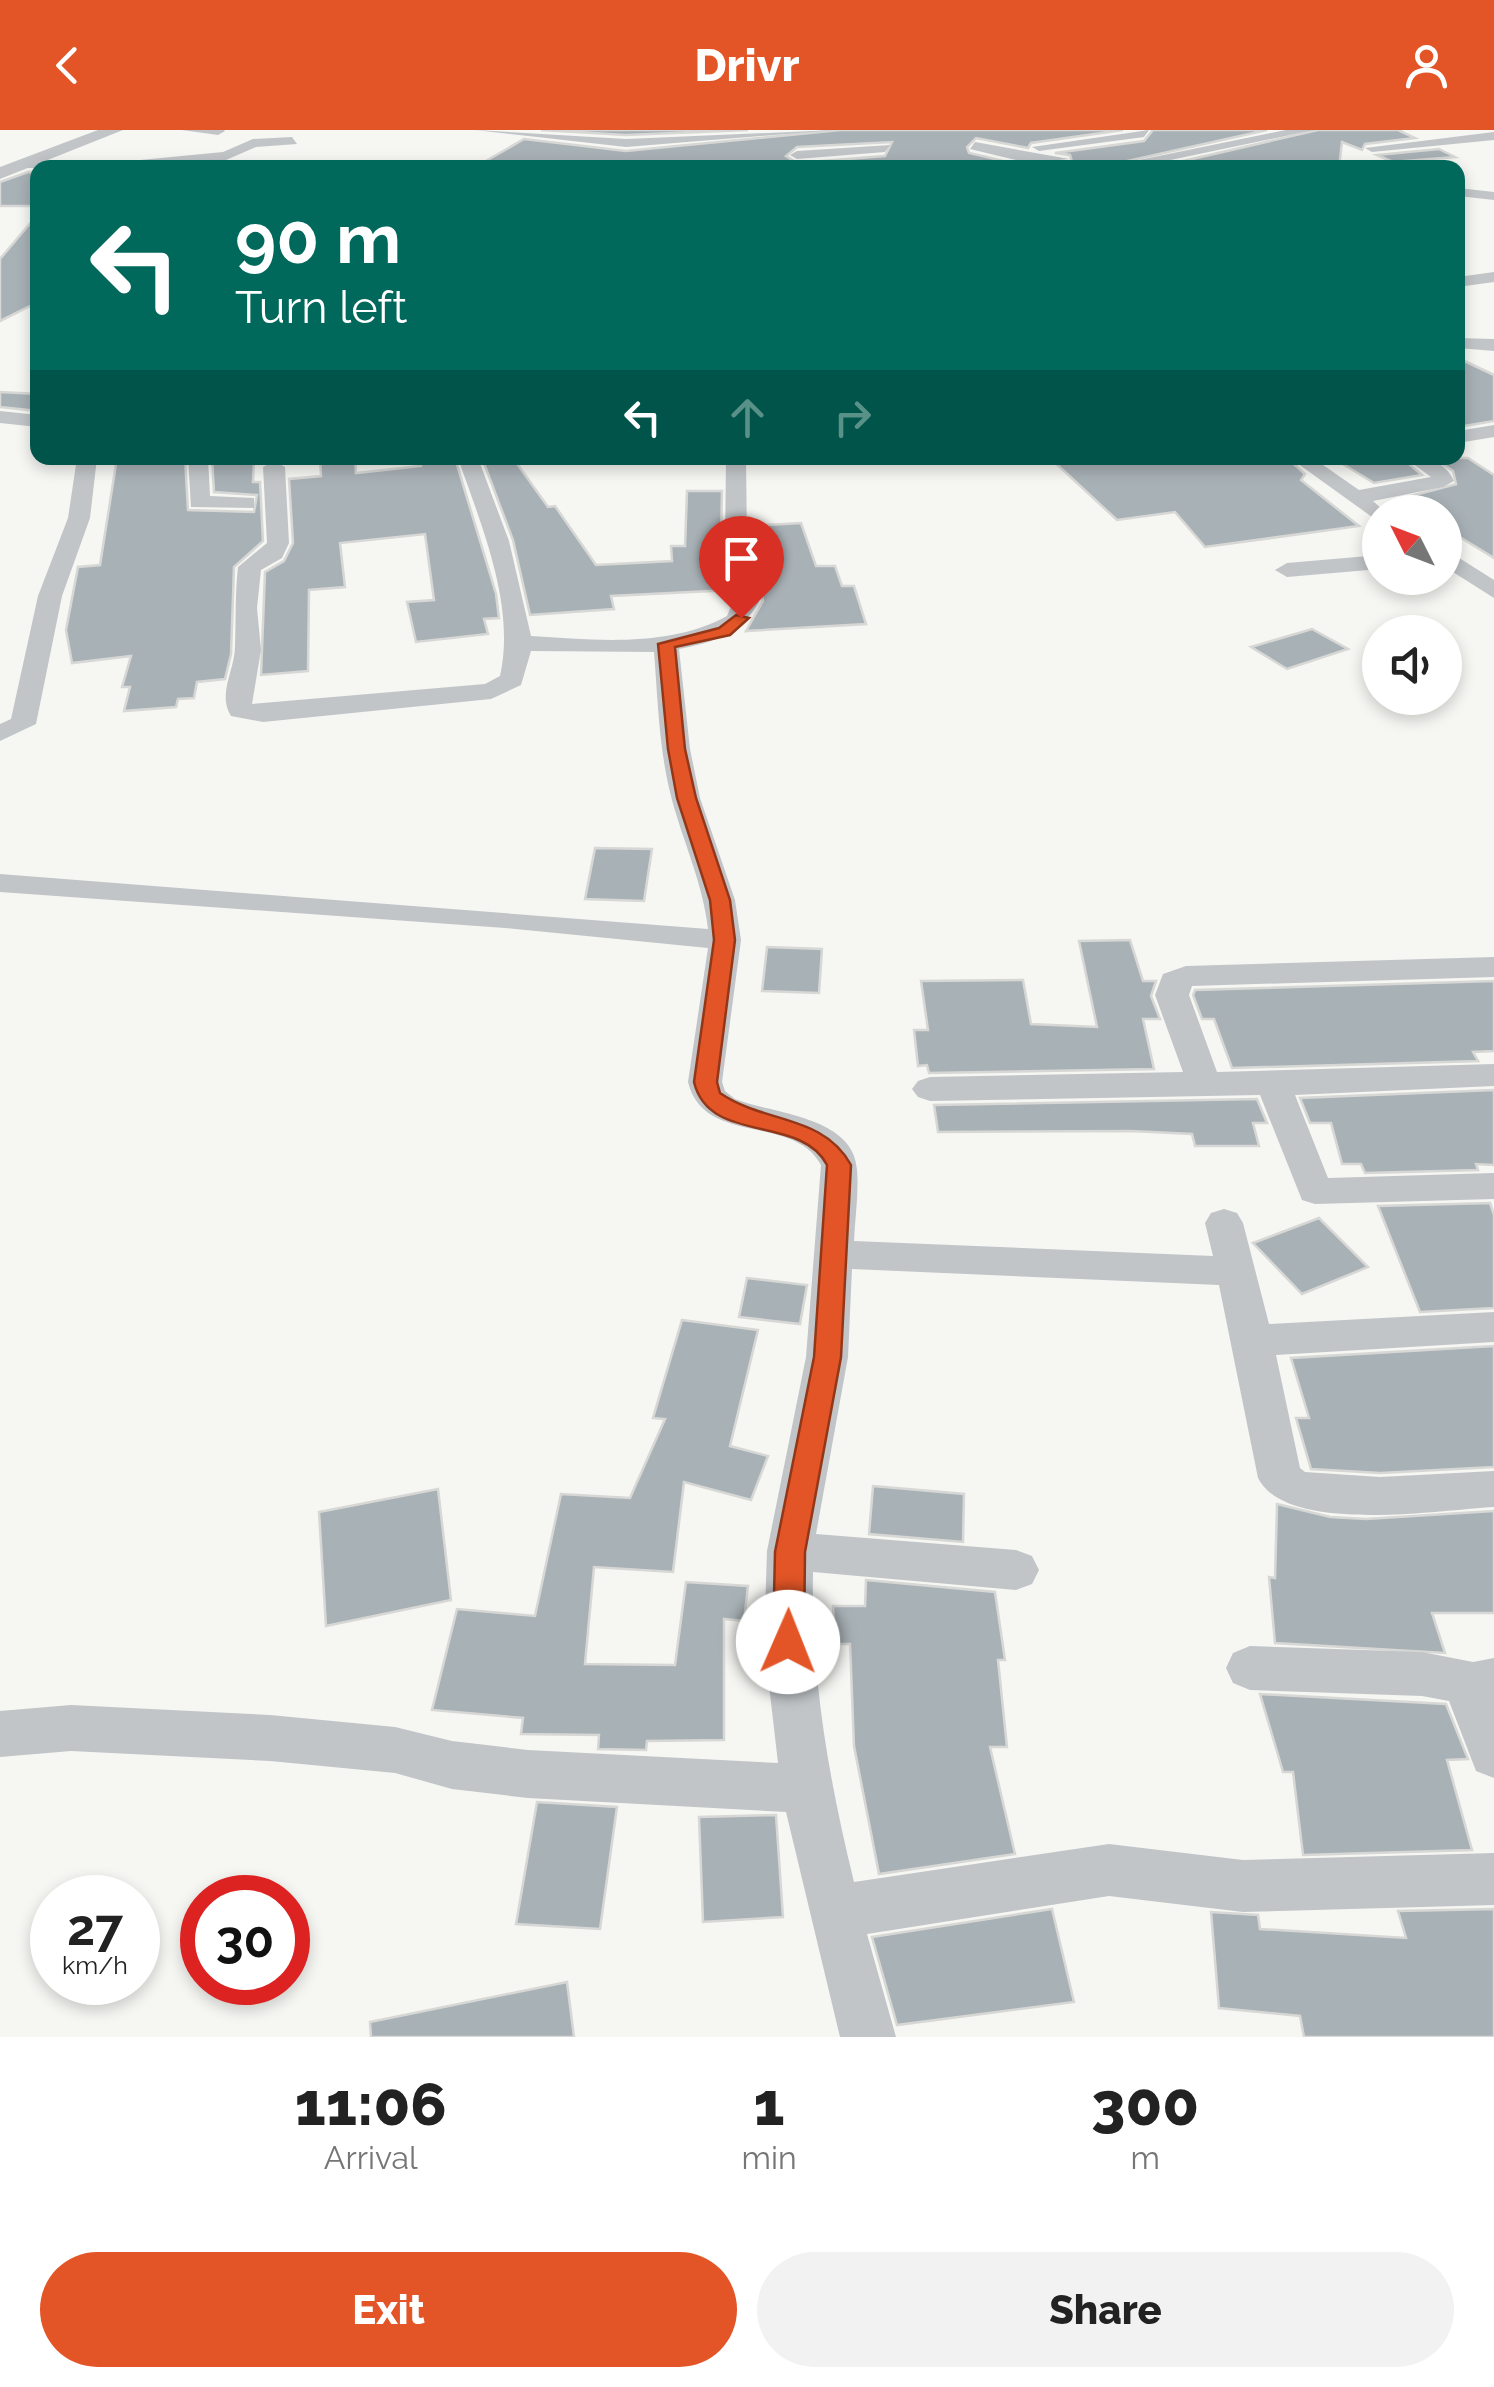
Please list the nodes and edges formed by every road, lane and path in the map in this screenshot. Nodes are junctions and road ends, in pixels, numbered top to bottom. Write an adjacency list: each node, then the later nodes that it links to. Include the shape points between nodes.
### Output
1 (114, 130): 19 (street)
2 (189, 130): 8 (street)
3 (482, 130): 12 (street)
4 (599, 130): 12 (street)
5 (828, 130): 14 (street, via 767,141)
6 (1307, 130): 25 (street)
7 (1366, 130): 15 (street)
8 (218, 131)
9 (1144, 133): 17 (street)
10 (1494, 136): 15 (street)
11 (1023, 138): 17 (street)
12 (581, 140): 14 (street)
13 (292, 141): 20 (street)
14 (626, 143): 21 (street)
15 (1402, 143): 26 (street, via 1372,148)
16 (975, 146): 23 (street)
17 (1039, 146): 24 (street)
18 (885, 148): 22 (street, via 781,157)
19 (35, 160)
20 (184, 160)
21 (621, 160)
22 (785, 160)
23 (1042, 160)
24 (1064, 160)
25 (1149, 160)
26 (1399, 160)
27 (30, 162): 28 (street)
28 (25, 164): 29 (street); 30 (street)
29 (30, 164)
30 (0, 173)
31 (1465, 193): 32 (street)
32 (1494, 196)
33 (1494, 278): 34 (street)
34 (1465, 281)
35 (1465, 343): 36 (street)
36 (1494, 345)
37 (0, 417): 38 (street)
38 (30, 420)
39 (1494, 432): 40 (street)
40 (1465, 436)
41 (86, 465): 57 (street, via 79,518 50,596 24,724)
42 (198, 465): 49 (street, via 198,502)
43 (471, 465): 55 (street, via 498,541)
44 (736, 465): 56 (street, via 736,544 748,598 741,618 725,632)
45 (1309, 465): 48 (street)
46 (1428, 465): 48 (street, via 1443,481)
47 (274, 468): 55 (street, via 278,543 250,567 240,710 262,714 491,691 512,680)
48 (1354, 498): 50 (street)
49 (246, 503)
50 (1362, 503)
51 (1362, 564): 53 (street)
52 (1462, 568): 54 (street)
53 (1287, 570)
54 (1494, 591)
55 (520, 644): 56 (street)
56 (666, 644): 59 (street, via 676,749 720,900)
57 (0, 733)
58 (0, 883): 59 (street)
59 (724, 940): 67 (street, via 709,1096 735,1115 813,1136 836,1155)
60 (1494, 967): 62 (street, via 1180,978 1172,995)
61 (1494, 1074): 63 (street)
62 (1204, 1083): 63 (street); 64 (street)
63 (1273, 1084): 65 (street, via 1315,1190)
64 (930, 1089)
65 (1494, 1186)
66 (1224, 1223): 68 (street)
67 (836, 1254): 68 (street); 72 (street, via 827,1357)
68 (1233, 1271): 70 (street)
69 (1494, 1326): 70 (street)
70 (1253, 1341): 71 (street, via 1280,1478 1291,1489 1324,1494)
71 (1494, 1488)
72 (790, 1552): 73 (street); 78 (street, via 788,1642)
73 (1016, 1570)
74 (1250, 1668): 75 (street)
75 (1484, 1682): 77 (street, via 1471,1696)
76 (0, 1734): 78 (street, via 71,1728 270,1738 395,1750 528,1774)
77 (1494, 1754)
78 (806, 1790): 80 (street)
79 (1494, 1879): 80 (street, via 1243,1886 1110,1870)
80 (834, 1912): 81 (street)
81 (868, 2037)

